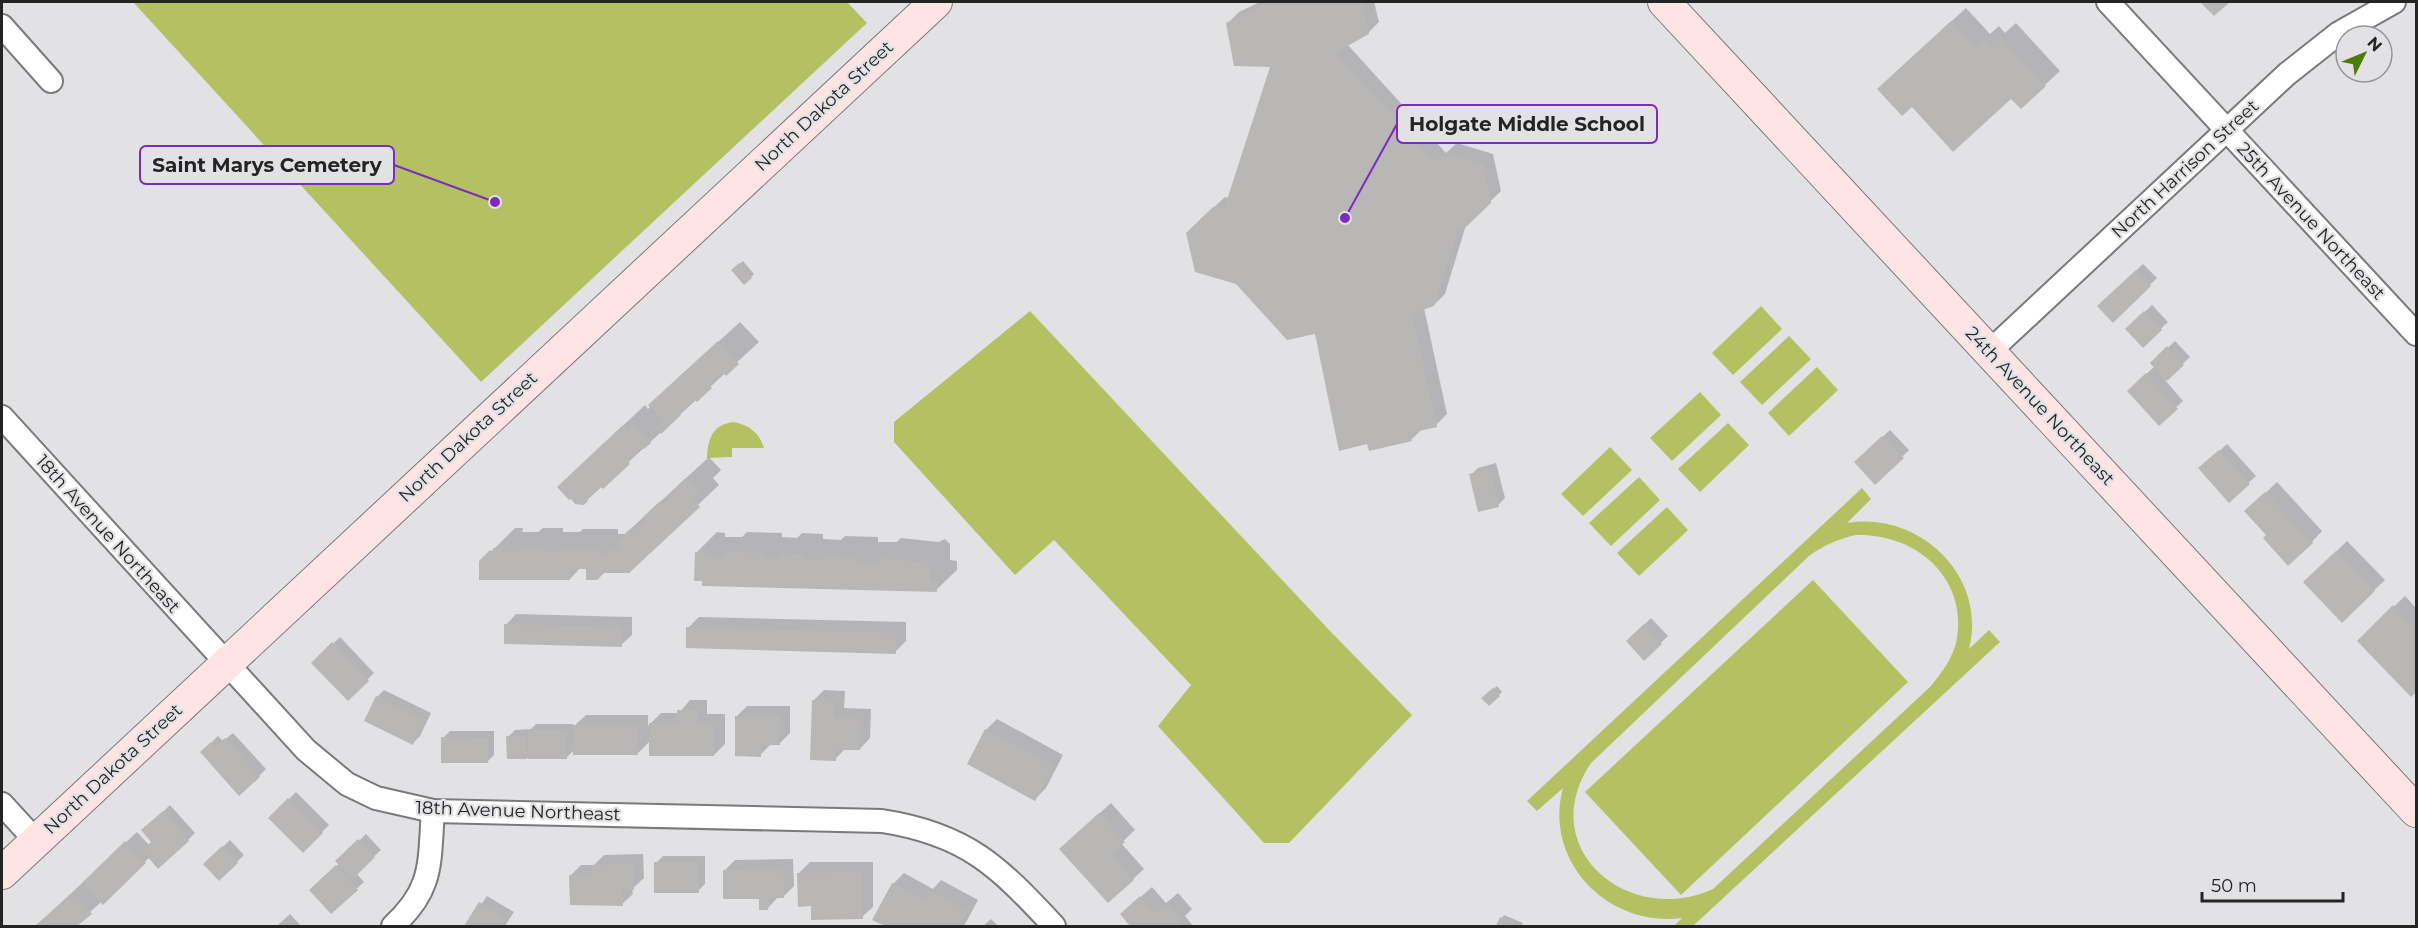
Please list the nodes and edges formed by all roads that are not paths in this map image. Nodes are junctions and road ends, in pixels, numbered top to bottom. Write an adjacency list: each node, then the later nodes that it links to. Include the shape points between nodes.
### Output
1 (936, 2): 11 (street, North Dakota Street)
2 (1664, 2): 9 (street, 24th Avenue Northeast)
3 (2108, 2): 7 (street, 25th Avenue Northeast)
4 (2394, 2): 7 (street, North Harrison Street, via 2339,33)
5 (2, 26): 6 (street)
6 (51, 81)
7 (2226, 129): 8 (street, 25th Avenue Northeast); 9 (street, North Harrison Street)
8 (2416, 334)
9 (1989, 352): 14 (street, 24th Avenue Northeast)
10 (2, 417): 11 (street, 18th Avenue Northeast)
11 (225, 664): 13 (street, 18th Avenue Northeast, via 306,750 347,784 376,798); 15 (street, North Dakota Street)
12 (2, 804): 15 (street)
13 (433, 811): 17 (street, via 428,876 411,907); 18 (street, 18th Avenue Northeast, via 882,821 910,825 932,831 977,854 1015,884)
14 (2416, 811)
15 (36, 841): 16 (street, North Dakota Street)
16 (2, 873)
17 (393, 927)
18 (1054, 927)

